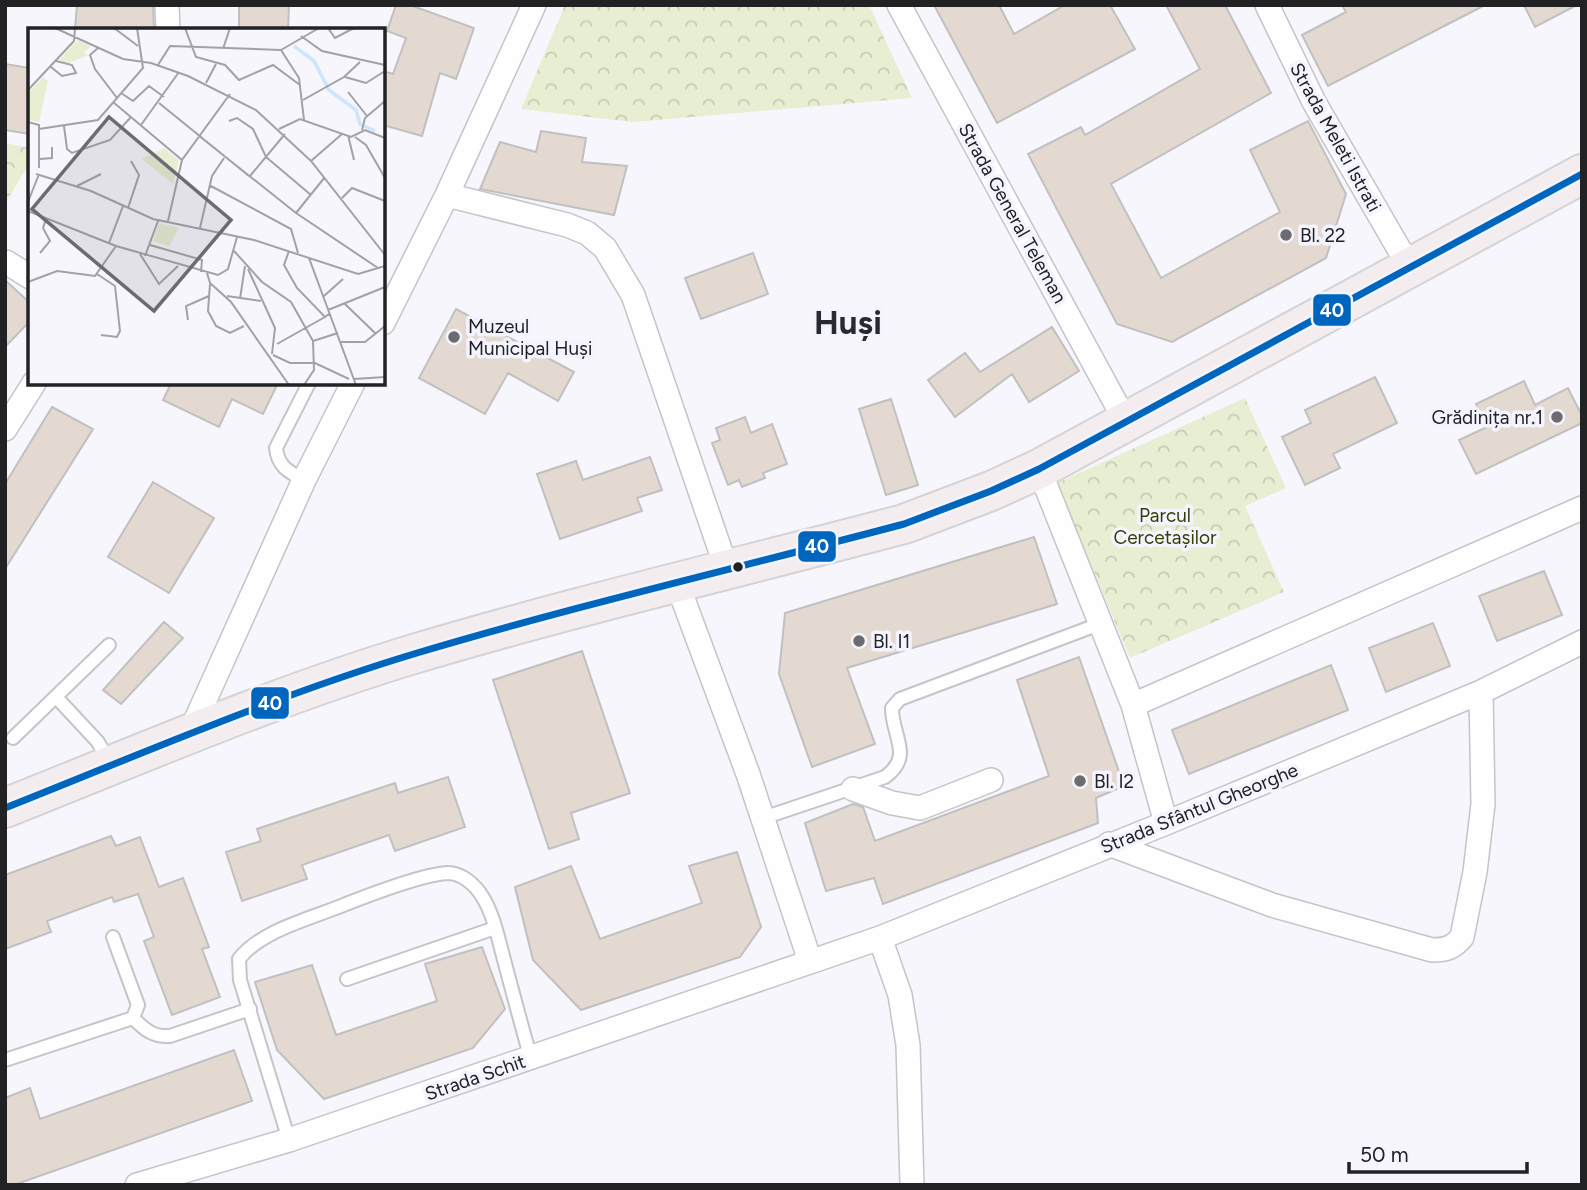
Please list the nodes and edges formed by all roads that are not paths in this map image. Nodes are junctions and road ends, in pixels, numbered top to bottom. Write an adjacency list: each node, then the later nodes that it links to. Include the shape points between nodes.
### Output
1 (167, 5): 5 (street)
2 (534, 5): 7 (street)
3 (899, 5): 15 (street, Strada General Teleman)
4 (1266, 5): 9 (street, Strada Meleti Istrati, via 1314,102)
5 (168, 28)
6 (1582, 174): 9 (highway)
7 (447, 195): 11 (street); 20 (street, via 567,225 587,233 605,248 632,295)
8 (6, 262): 10 (street)
9 (1410, 268): 15 (highway)
10 (28, 276)
11 (385, 319)
12 (33, 385): 16 (street)
13 (308, 385): 18 (lane, via 276,448 283,468)
14 (352, 385): 18 (street)
15 (1126, 422): 17 (highway)
16 (5, 429)
17 (1039, 468): 20 (highway, via 904,524); 22 (street)
18 (304, 480): 28 (street)
19 (1582, 508): 27 (street)
20 (727, 570): 21 (highway)
21 (677, 583): 28 (highway, via 415,654); 34 (street)
22 (1102, 623): 27 (street); 32 (lane, via 900,699 892,708 902,753 897,769)
23 (1582, 642): 25 (street, Strada Sfântul Gheorghe)
24 (109, 645): 26 (lane)
25 (1481, 692): 35 (street, Strada Sfântul Gheorghe); 36 (street, via 1483,804 1466,926 1456,945 1446,950 1299,914)
26 (57, 698): 29 (lane); 30 (lane, via 98,742)
27 (1133, 705): 35 (street)
28 (189, 735): 30 (highway)
29 (13, 738)
30 (111, 766): 33 (highway)
31 (991, 780): 32 (street, via 920,808)
32 (853, 789): 34 (lane)
33 (5, 808)
34 (763, 818): 40 (street)
35 (1166, 823): 36 (street, Strada Sfântul Gheorghe)
36 (1110, 844): 39 (street, Strada Sfântul Gheorghe)
37 (495, 928): 41 (lane); 42 (lane, via 478,890 463,877 449,873 366,898 263,937 246,949 239,959 240,980); 44 (lane)
38 (113, 937): 43 (lane, via 138,1005)
39 (880, 938): 40 (street, Strada Sfântul Gheorghe); 49 (street, via 900,995 908,1045)
40 (810, 961): 44 (street, Strada Schit)
41 (347, 979)
42 (250, 1009): 43 (lane, via 159,1037); 46 (lane)
43 (133, 1018): 45 (lane)
44 (531, 1059): 46 (street, Strada Schit)
45 (5, 1060)
46 (289, 1140): 47 (street, Strada Schit)
47 (173, 1180): 48 (street, Strada Schit)
48 (137, 1185)
49 (912, 1185)

